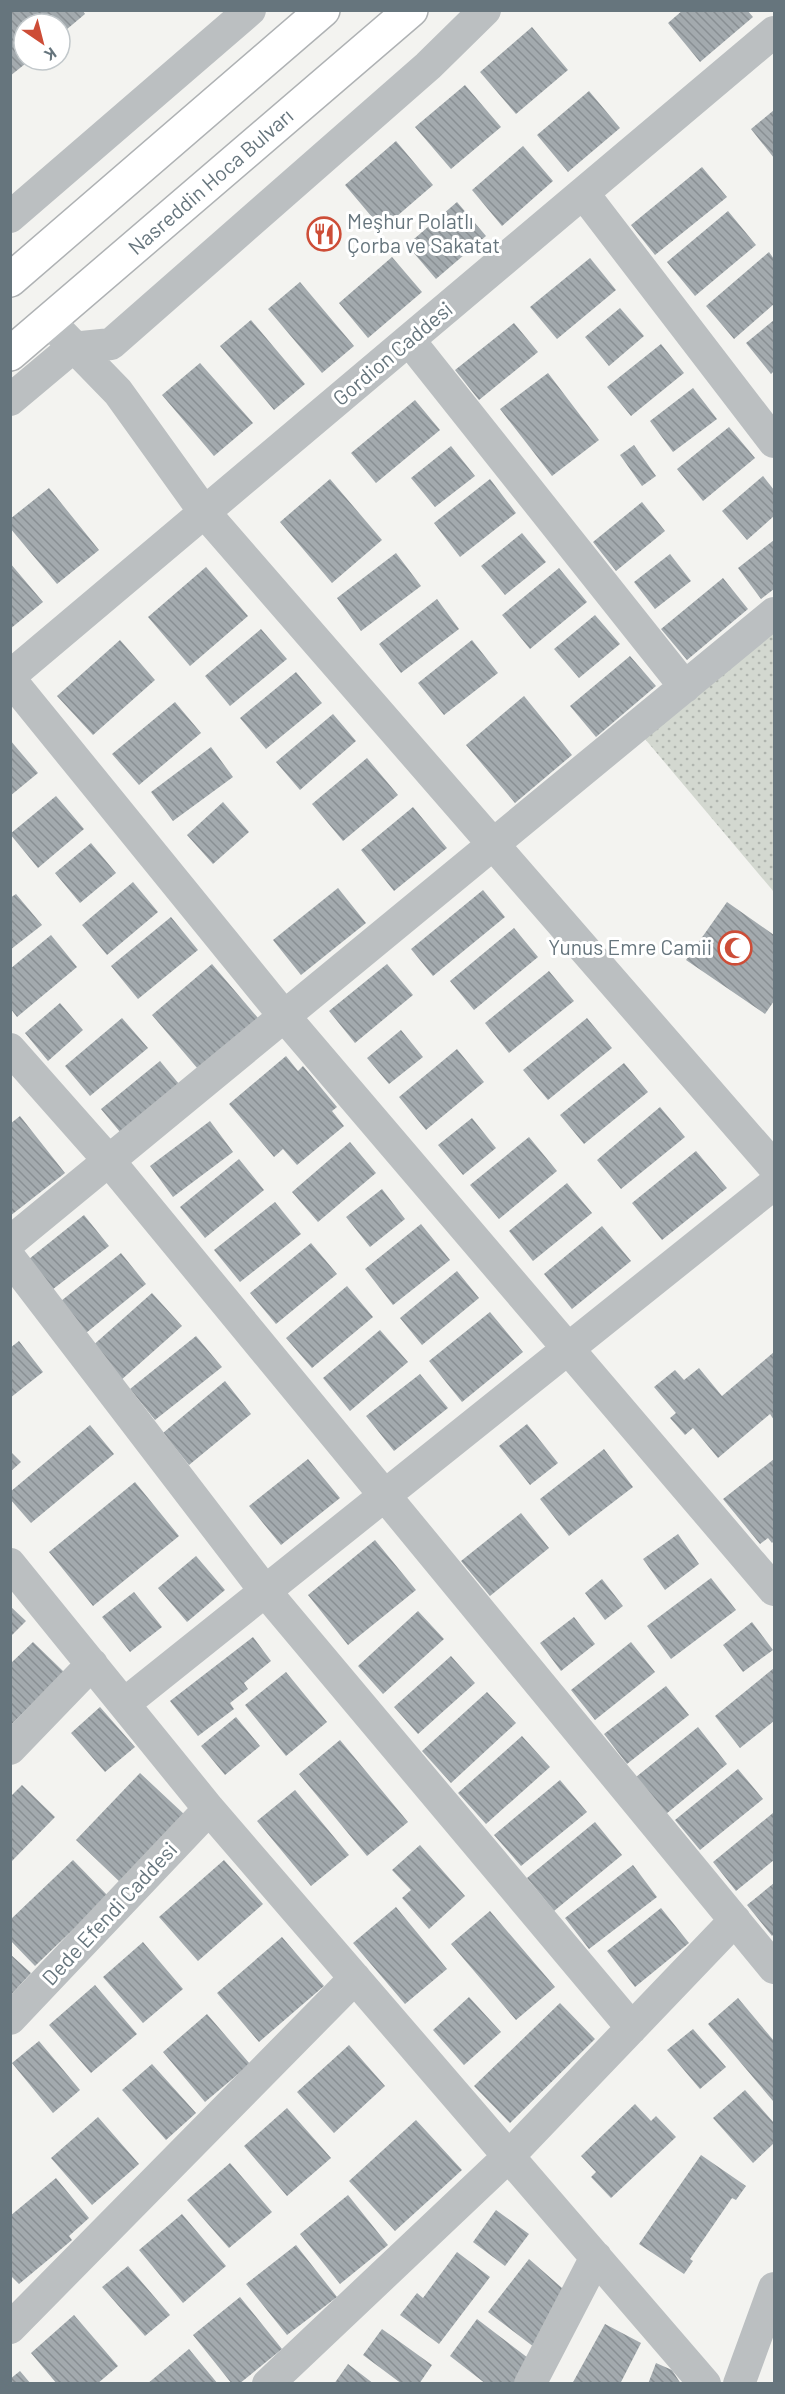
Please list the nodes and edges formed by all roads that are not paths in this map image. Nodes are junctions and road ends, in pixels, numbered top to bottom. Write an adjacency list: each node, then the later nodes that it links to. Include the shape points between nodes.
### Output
1 (250, 10): 7 (street)
2 (322, 10): 8 (highway)
3 (411, 10): 9 (highway, Nasreddin Hoca Bulvarı)
4 (485, 10): 11 (street, via 428,66 111,344)
5 (773, 35): 6 (street, Gordion Caddesi)
6 (583, 194): 10 (street, Gordion Caddesi); 14 (street)
7 (10, 217)
8 (10, 280)
9 (49, 321): 11 (street); 12 (highway, Nasreddin Hoca Bulvarı)
10 (409, 340): 15 (street, Gordion Caddesi); 18 (street)
11 (72, 348): 13 (street); 15 (street, via 118,392)
12 (10, 354)
13 (10, 400)
14 (774, 442)
15 (205, 513): 17 (street, Gordion Caddesi); 19 (street)
16 (774, 613): 18 (street)
17 (10, 677): 20 (street)
18 (685, 687): 19 (street)
19 (493, 845): 20 (street); 23 (street)
20 (285, 1017): 22 (street); 27 (street)
21 (10, 1049): 22 (street)
22 (110, 1162): 25 (street); 28 (street)
23 (774, 1167)
24 (774, 1184): 27 (street)
25 (10, 1242)
26 (10, 1258): 31 (street)
27 (569, 1348): 28 (street); 30 (street)
28 (384, 1495): 31 (street); 36 (street)
29 (10, 1564): 32 (street)
30 (774, 1590)
31 (265, 1591): 33 (street); 40 (street)
32 (92, 1664): 33 (street); 34 (street)
33 (124, 1704): 35 (street)
34 (10, 1749)
35 (209, 1809): 38 (street); 39 (street, Dede Efendi Caddesi)
36 (735, 1920): 37 (street); 40 (street)
37 (774, 1968)
38 (355, 1978): 41 (street); 44 (street)
39 (10, 2019)
40 (632, 2028): 41 (street)
41 (508, 2156): 42 (street); 45 (street)
42 (596, 2257): 46 (street); 47 (street)
43 (774, 2288): 48 (street)
44 (10, 2328)
45 (268, 2384)
46 (530, 2384)
47 (705, 2384)
48 (739, 2384)

